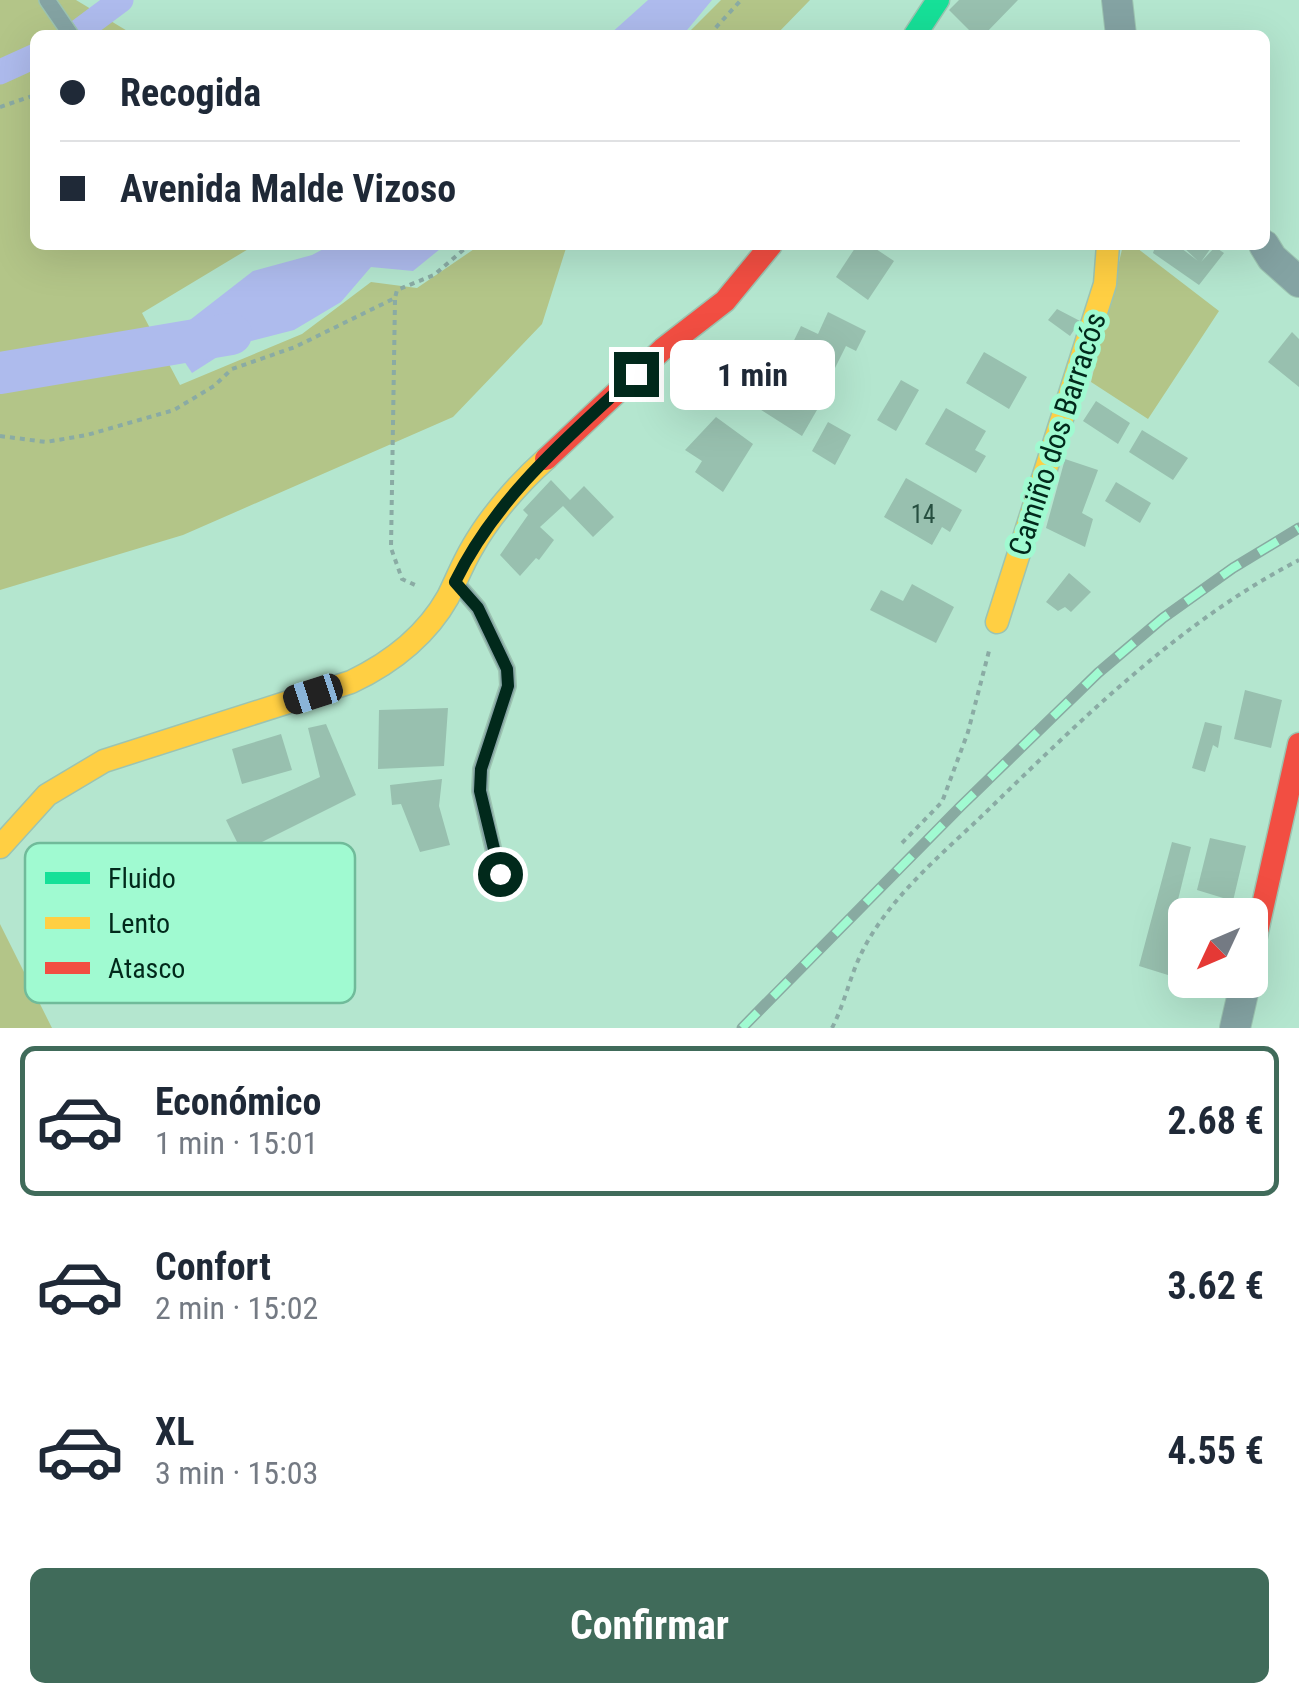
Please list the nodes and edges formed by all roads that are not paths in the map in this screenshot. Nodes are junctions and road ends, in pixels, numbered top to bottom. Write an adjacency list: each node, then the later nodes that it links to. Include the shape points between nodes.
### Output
1 (938, 0): 5 (street)
2 (1117, 0): 6 (street)
3 (50, 4): 4 (lane)
4 (68, 30)
5 (918, 30)
6 (1120, 30)
7 (767, 250): 11 (street, via 724,301 530,473 473,545)
8 (1108, 250): 12 (street, Camiño dos Barracós, via 1105,284)
9 (1267, 250): 10 (street)
10 (1299, 282)
11 (451, 591): 14 (street, via 388,664 351,682 104,761 47,795); 15 (lane, via 478,608 507,669 480,791)
12 (997, 622)
13 (1299, 744): 16 (street)
14 (0, 847)
15 (500, 874)
16 (1265, 898)
17 (1242, 998): 18 (street)
18 (1236, 1028)

